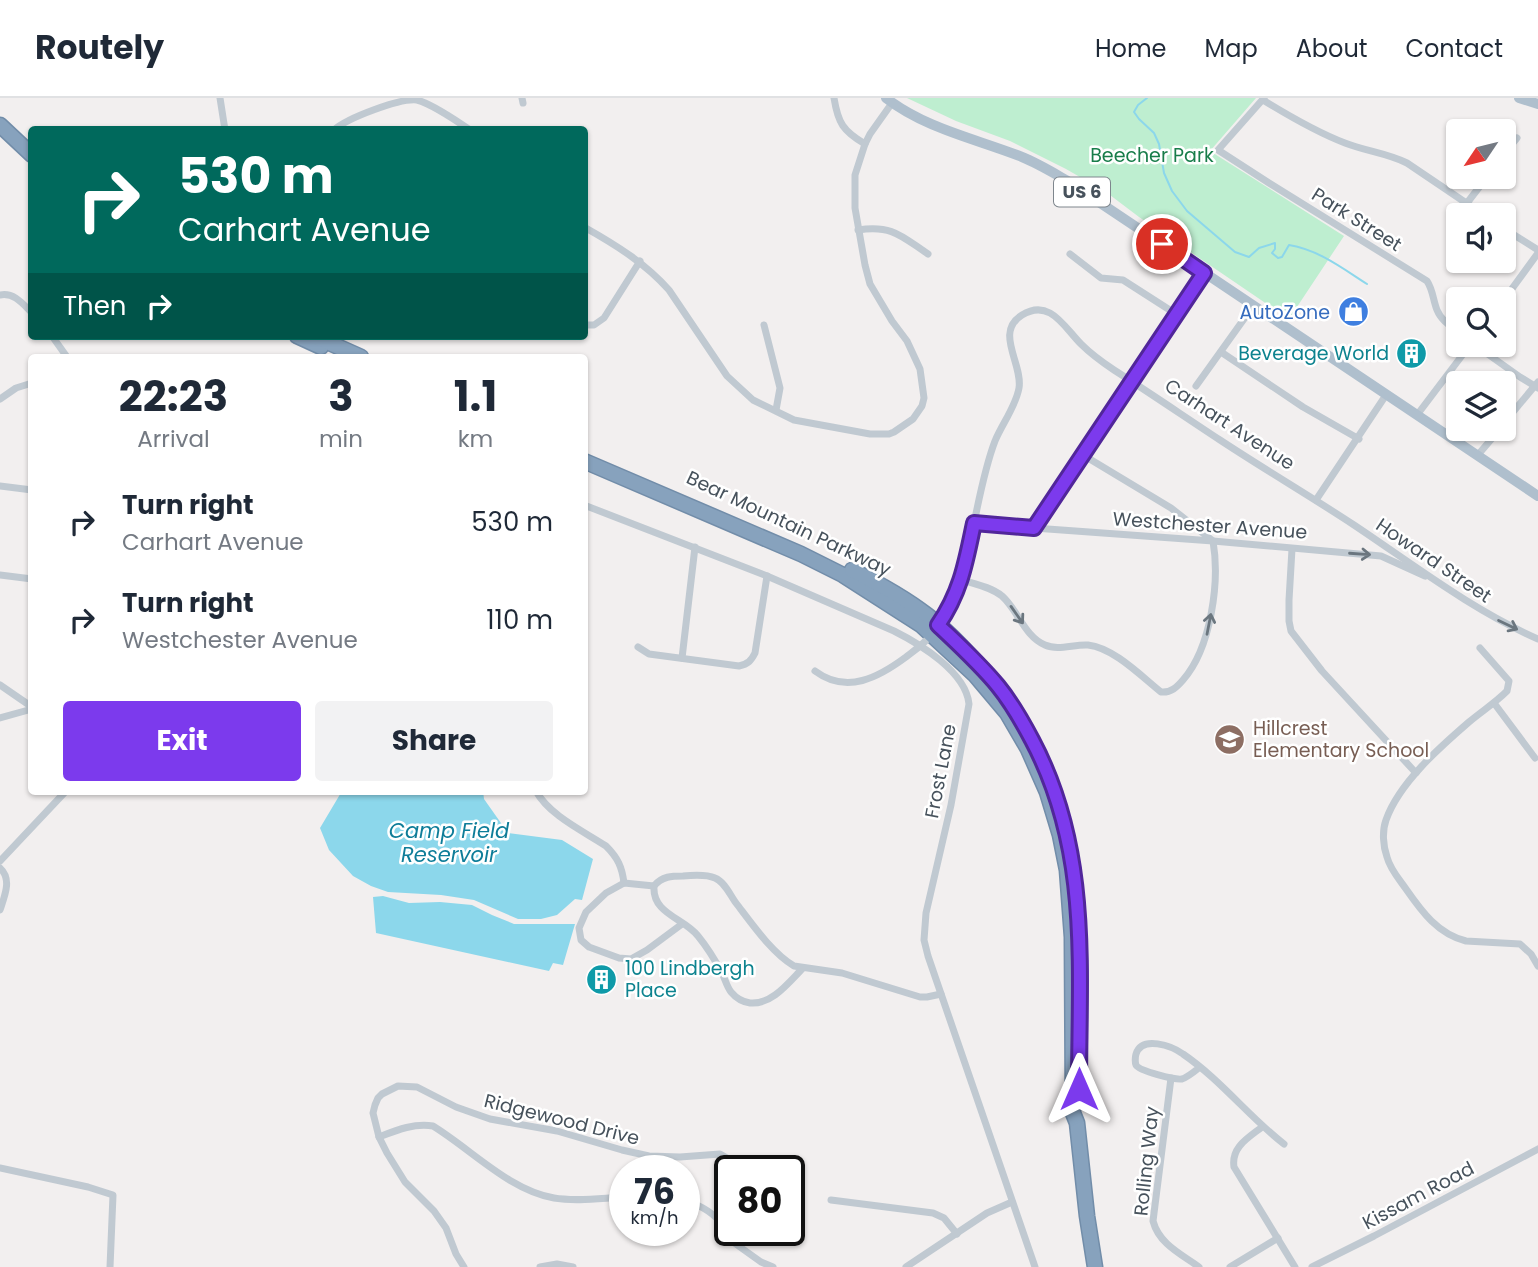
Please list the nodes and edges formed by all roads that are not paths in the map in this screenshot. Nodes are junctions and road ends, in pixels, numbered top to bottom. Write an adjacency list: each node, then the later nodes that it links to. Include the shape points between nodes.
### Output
1 (220, 98): 8 (street)
2 (834, 98): 12 (street, via 841,124)
3 (1519, 98): 6 (main road)
4 (1264, 99): 15 (street, via 1323,134 1407,163); 29 (street, Park Street, via 1219,150 1427,281)
5 (889, 100): 12 (street); 23 (main road, US 6, via 940,128 1025,158 1066,180)
6 (1538, 104)
7 (0, 125): 13 (highway)
8 (224, 126)
9 (338, 126): 10 (street, via 411,99)
10 (463, 126)
11 (0, 137): 14 (highway)
12 (865, 144): 17 (street, via 855,175)
13 (28, 151)
14 (28, 162)
15 (1466, 203)
16 (588, 229): 22 (street)
17 (858, 230): 19 (street, via 892,230); 46 (street, via 870,284 920,369 922,406 913,419 889,434 794,420)
18 (1516, 239): 21 (street)
19 (928, 254)
20 (1070, 254): 28 (street, via 1101,278 1123,280)
21 (1537, 257): 24 (street)
22 (640, 261): 30 (street, via 604,318); 46 (street, via 669,290 727,376 753,400)
23 (1204, 273): 26 (main road, US 6); 28 (street)
24 (1514, 287)
25 (0, 295): 27 (street, via 12,296)
26 (1254, 305): 34 (street); 43 (main road, US 6)
27 (28, 309)
28 (1176, 314): 39 (street)
29 (1446, 321)
30 (588, 325)
31 (764, 325): 46 (street, via 780,388)
32 (306, 340): 35 (highway)
33 (323, 340): 36 (highway)
34 (1221, 352): 42 (street); 48 (street)
35 (336, 354)
36 (354, 354)
37 (1463, 357): 47 (street)
38 (1492, 357): 41 (street)
39 (1132, 381): 51 (street); 57 (street, Carhart Avenue); 59 (street, Carhart Avenue, via 1093,355 1048,311 1031,310 1019,317 1010,337 1019,373 1018,392 991,452)
40 (28, 384): 44 (street)
41 (1537, 385): 45 (street)
42 (1196, 386)
43 (1386, 395): 47 (main road, US 6); 48 (street)
44 (0, 399)
45 (1516, 409)
46 (776, 410)
47 (1417, 415): 52 (main road, US 6)
48 (1359, 439): 57 (street)
49 (1490, 441): 52 (street)
50 (588, 455): 69 (highway, Bear Mountain Parkway, via 838,563 929,616)
51 (1083, 455): 60 (street); 61 (street, via 1171,508)
52 (1478, 456): 56 (main road, US 6)
53 (588, 463): 69 (highway, Bear Mountain Parkway, via 824,564)
54 (0, 486): 55 (street)
55 (28, 490)
56 (1538, 496)
57 (1316, 500): 68 (street, Howard Street)
58 (588, 507): 62 (street, Frost Lane)
59 (974, 523): 60 (street, Westchester Avenue); 67 (street, Carhart Avenue)
60 (1034, 528): 61 (street, Westchester Avenue)
61 (1213, 541): 63 (street, Westchester Avenue); 67 (street, one-way to 61, via 1004,598 1031,634 1047,646 1085,645 1104,650 1161,692 1170,691 1198,661 1206,640 1214,584)
62 (695, 547): 65 (street, Frost Lane); 74 (street)
63 (1292, 549): 68 (street, Westchester Avenue, one-way to 68, via 1381,556); 82 (street, via 1291,631)
64 (0, 575): 66 (street)
65 (767, 576): 71 (street, Frost Lane, via 879,623); 74 (street, via 755,653 746,665)
66 (28, 578)
67 (961, 580): 69 (street, Carhart Avenue)
68 (1438, 582): 70 (street, Howard Street, one-way to 70, via 1507,626)
69 (935, 630): 71 (street); 115 (highway, Bear Mountain Parkway, via 1011,720 1034,759 1054,812 1070,901 1073,1113)
70 (1538, 639)
71 (921, 646): 75 (street, via 884,672 856,682 825,678); 93 (street, Frost Lane, via 956,676 969,704 926,913 924,940)
72 (638, 647): 74 (street, via 649,654)
73 (1480, 648): 77 (street, via 1509,681)
74 (682, 658)
75 (816, 671)
76 (0, 685): 78 (street)
77 (1494, 703): 81 (street); 82 (street)
78 (28, 705)
79 (28, 709): 80 (street)
80 (0, 718)
81 (1535, 758)
82 (1416, 773): 91 (street, via 1385,821 1384,846 1392,870 1440,930 1466,941 1520,944)
83 (62, 795): 85 (street)
84 (538, 795): 87 (street, via 550,810 614,854)
85 (0, 860)
86 (0, 868): 89 (street, via 7,878)
87 (624, 883): 88 (street); 90 (street, via 606,892 586,912 579,928 581,940 589,947 631,959)
88 (654, 886): 90 (street, via 658,904); 92 (street, via 673,876 715,878 780,954)
89 (0, 910)
90 (682, 924): 92 (street, via 694,931 731,992 741,1000 768,999)
91 (1538, 966)
92 (803, 968): 93 (street, via 842,973 920,997)
93 (941, 994): 104 (street, Frost Lane)
94 (1200, 1067): 95 (street, via 1185,1078); 95 (street, via 1169,1046 1152,1044 1138,1050 1136,1066); 96 (street)
95 (1171, 1078): 116 (street, Rolling Way, via 1153,1221 1163,1242)
96 (1262, 1127): 98 (street); 106 (street, via 1238,1147 1234,1167)
97 (379, 1137): 100 (street, Ridgewood Drive, via 373,1114 378,1098 398,1086 417,1087 490,1119 649,1156); 102 (street, via 408,1127 433,1126 525,1189 552,1198); 109 (street, via 404,1181 446,1227)
98 (1284, 1144)
99 (1538, 1149): 119 (street, Kissam Road)
100 (722, 1155)
101 (0, 1168): 108 (street, via 113,1195)
102 (609, 1198)
103 (831, 1200): 105 (street, via 933,1213)
104 (1012, 1202): 105 (street); 114 (street, Frost Lane)
105 (957, 1234): 113 (street)
106 (1278, 1238): 117 (street); 118 (street)
107 (739, 1246): 112 (street)
108 (110, 1267)
109 (464, 1267)
110 (540, 1267): 111 (street)
111 (573, 1267)
112 (773, 1267)
113 (906, 1267)
114 (1035, 1267)
115 (1095, 1267)
116 (1199, 1267)
117 (1230, 1267)
118 (1295, 1267)
119 (1312, 1267)

